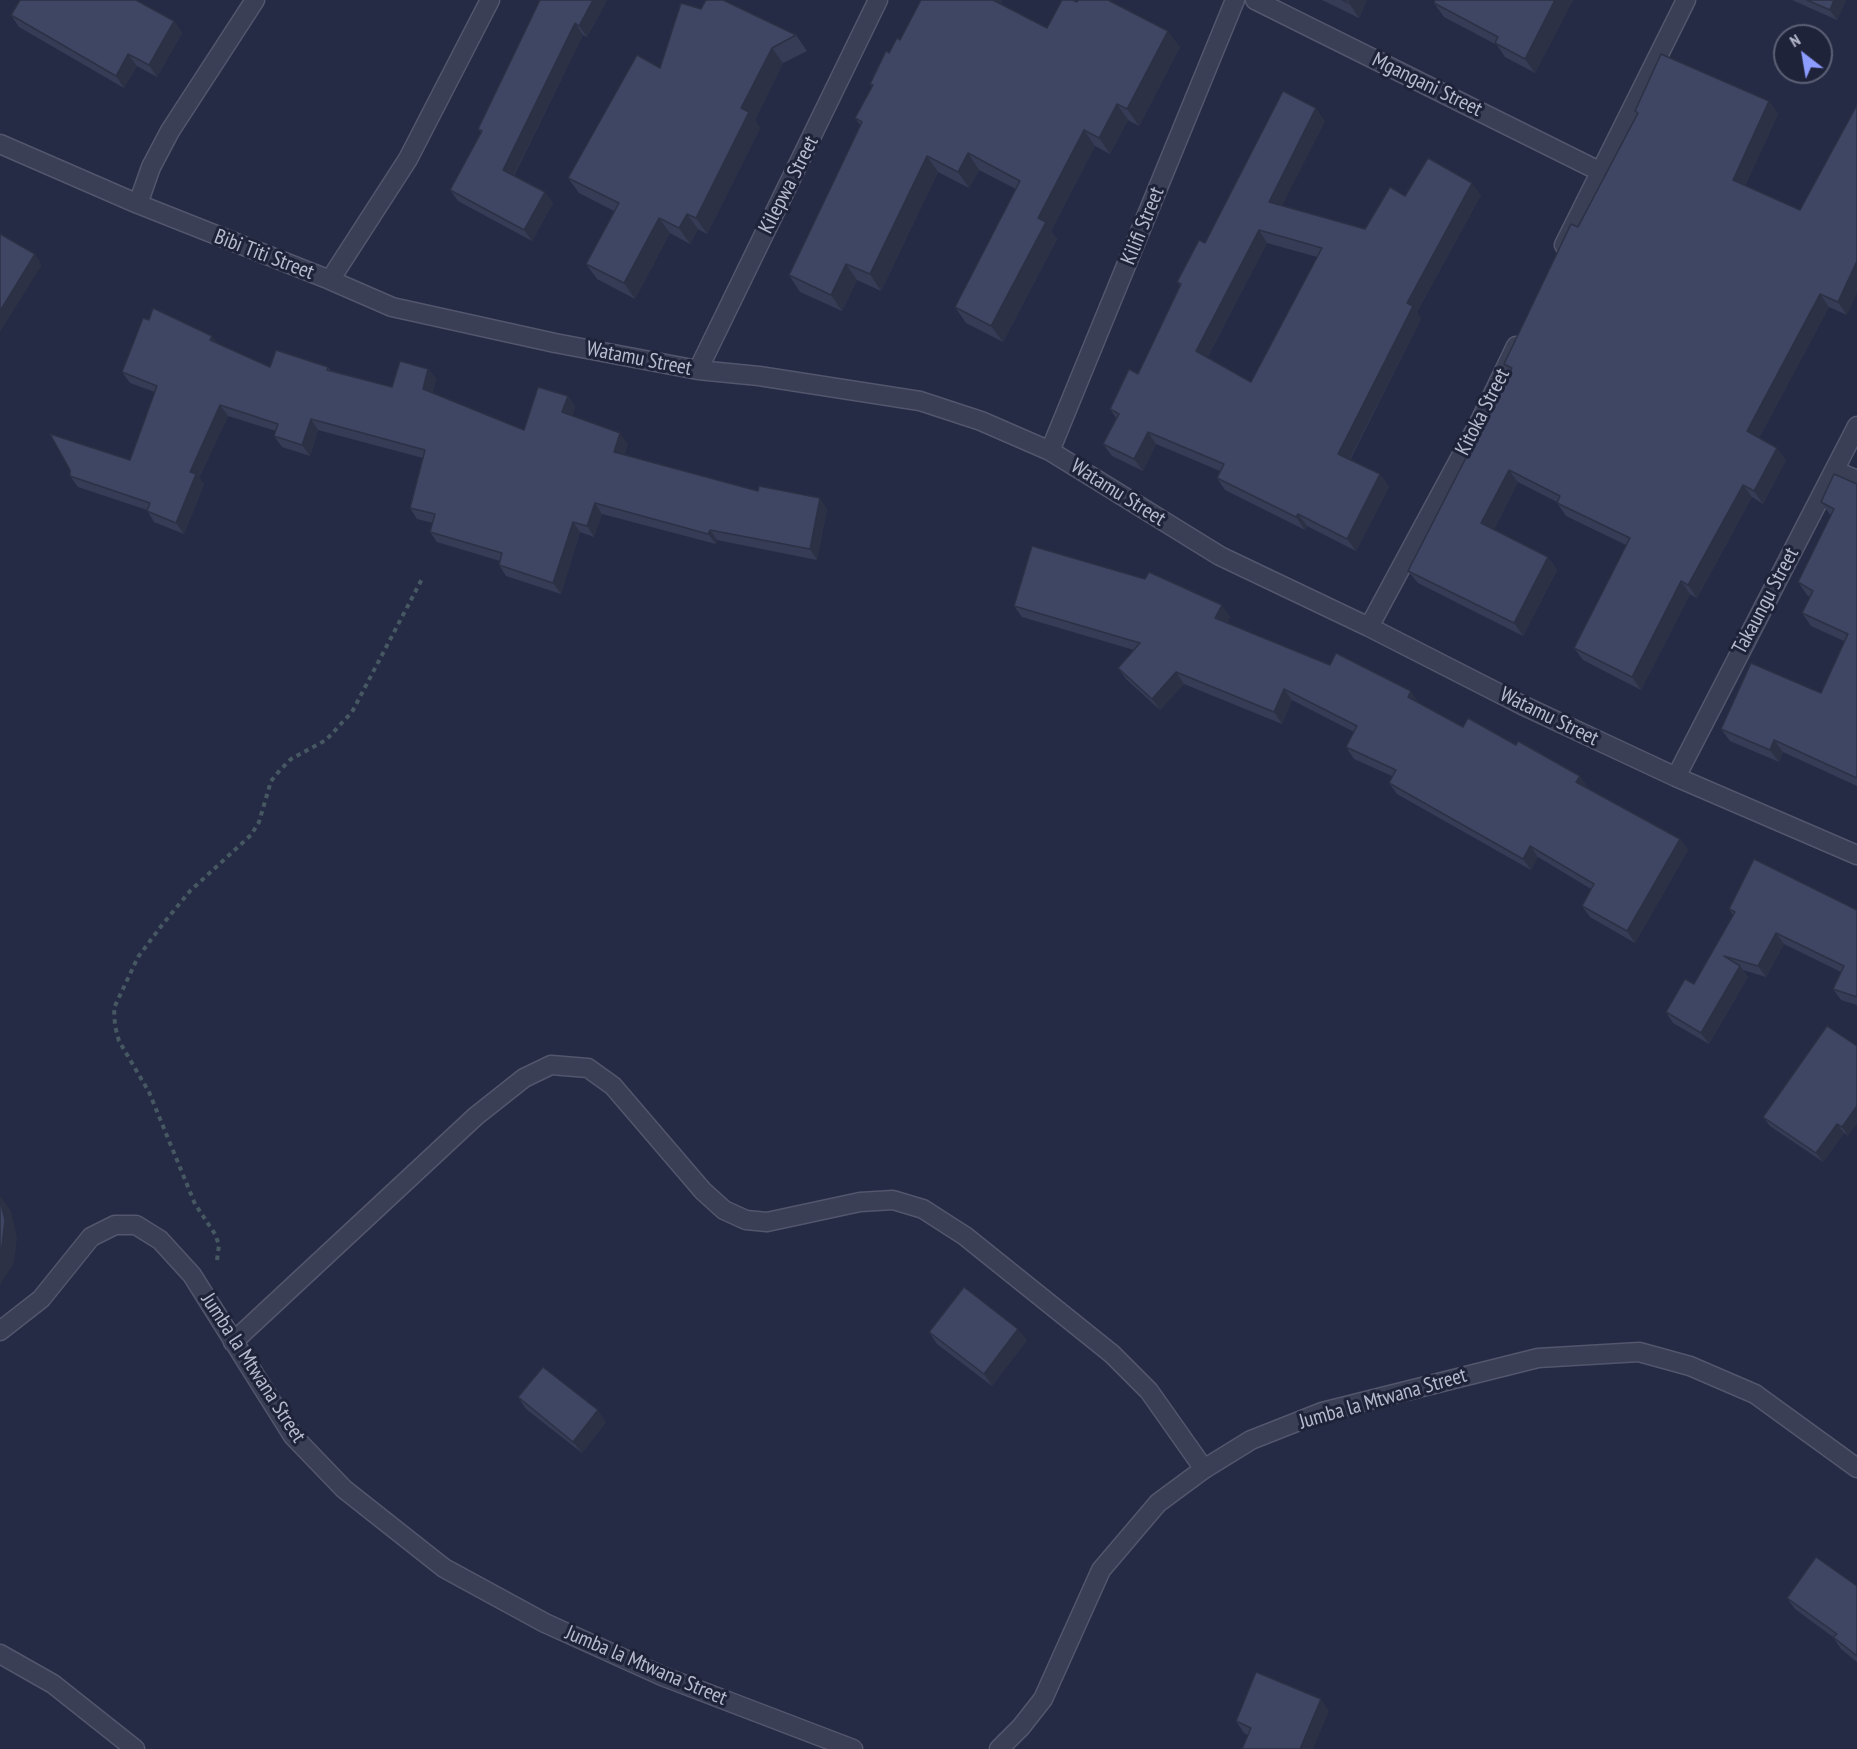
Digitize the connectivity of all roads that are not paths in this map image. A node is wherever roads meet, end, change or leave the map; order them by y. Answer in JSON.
{"nodes":[{"id":1,"x":255,"y":0,"type":"edge"},
{"id":2,"x":490,"y":0,"type":"edge"},
{"id":3,"x":879,"y":0,"type":"edge"},
{"id":4,"x":1235,"y":0,"type":"edge"},
{"id":5,"x":1255,"y":0,"type":"edge"},
{"id":6,"x":1686,"y":0,"type":"edge"},
{"id":7,"x":0,"y":144,"type":"edge"},
{"id":8,"x":1599,"y":171,"type":"junction"},
{"id":9,"x":138,"y":204,"type":"junction"},
{"id":10,"x":1555,"y":264,"type":"edge"},
{"id":11,"x":330,"y":280,"type":"junction"},
{"id":12,"x":1525,"y":326,"type":"edge"},
{"id":13,"x":698,"y":370,"type":"junction"},
{"id":14,"x":1857,"y":426,"type":"edge"},
{"id":15,"x":1050,"y":452,"type":"junction"},
{"id":16,"x":1836,"y":471,"type":"junction"},
{"id":17,"x":1857,"y":480,"type":"edge"},
{"id":18,"x":1369,"y":627,"type":"junction"},
{"id":19,"x":1676,"y":777,"type":"junction"},
{"id":20,"x":1857,"y":855,"type":"edge"},
{"id":21,"x":0,"y":1330,"type":"edge"},
{"id":22,"x":233,"y":1342,"type":"junction"},
{"id":23,"x":1204,"y":1468,"type":"junction"},
{"id":24,"x":1857,"y":1468,"type":"edge"},
{"id":25,"x":0,"y":1654,"type":"edge"},
{"id":26,"x":135,"y":1749,"type":"edge"},
{"id":27,"x":852,"y":1749,"type":"edge"},
{"id":28,"x":999,"y":1749,"type":"edge"}],
"edges":[{"from":1,"to":9,"type":"street"},
{"from":2,"to":11,"type":"street","name":"Bibi Titi Street"},
{"from":3,"to":13,"type":"street","name":"Kilepwa Street"},
{"from":4,"to":15,"type":"street","name":"Kilifi Street"},
{"from":5,"to":8,"type":"street","name":"Mgangani Street"},
{"from":6,"to":8,"type":"street"},
{"from":7,"to":9,"type":"street","name":"Bibi Titi Street"},
{"from":8,"to":10,"type":"street"},
{"from":9,"to":11,"type":"street","name":"Bibi Titi Street"},
{"from":11,"to":13,"type":"street","name":"Watamu Street"},
{"from":12,"to":18,"type":"street","name":"Kitoka Street"},
{"from":13,"to":15,"type":"street","name":"Watamu Street"},
{"from":14,"to":16,"type":"street","name":"Takaungu Street"},
{"from":15,"to":18,"type":"street","name":"Watamu Street"},
{"from":16,"to":17,"type":"street"},
{"from":16,"to":19,"type":"street","name":"Takaungu Street"},
{"from":18,"to":19,"type":"street","name":"Watamu Street"},
{"from":19,"to":20,"type":"street","name":"Watamu Street"},
{"from":21,"to":22,"type":"street","name":"Jumba la Mtwana Street"},
{"from":22,"to":23,"type":"street"},
{"from":22,"to":27,"type":"street","name":"Jumba la Mtwana Street"},
{"from":23,"to":24,"type":"street","name":"Jumba la Mtwana Street"},
{"from":23,"to":28,"type":"street","name":"Jumba la Mtwana Street"},
{"from":25,"to":26,"type":"street"}]}
